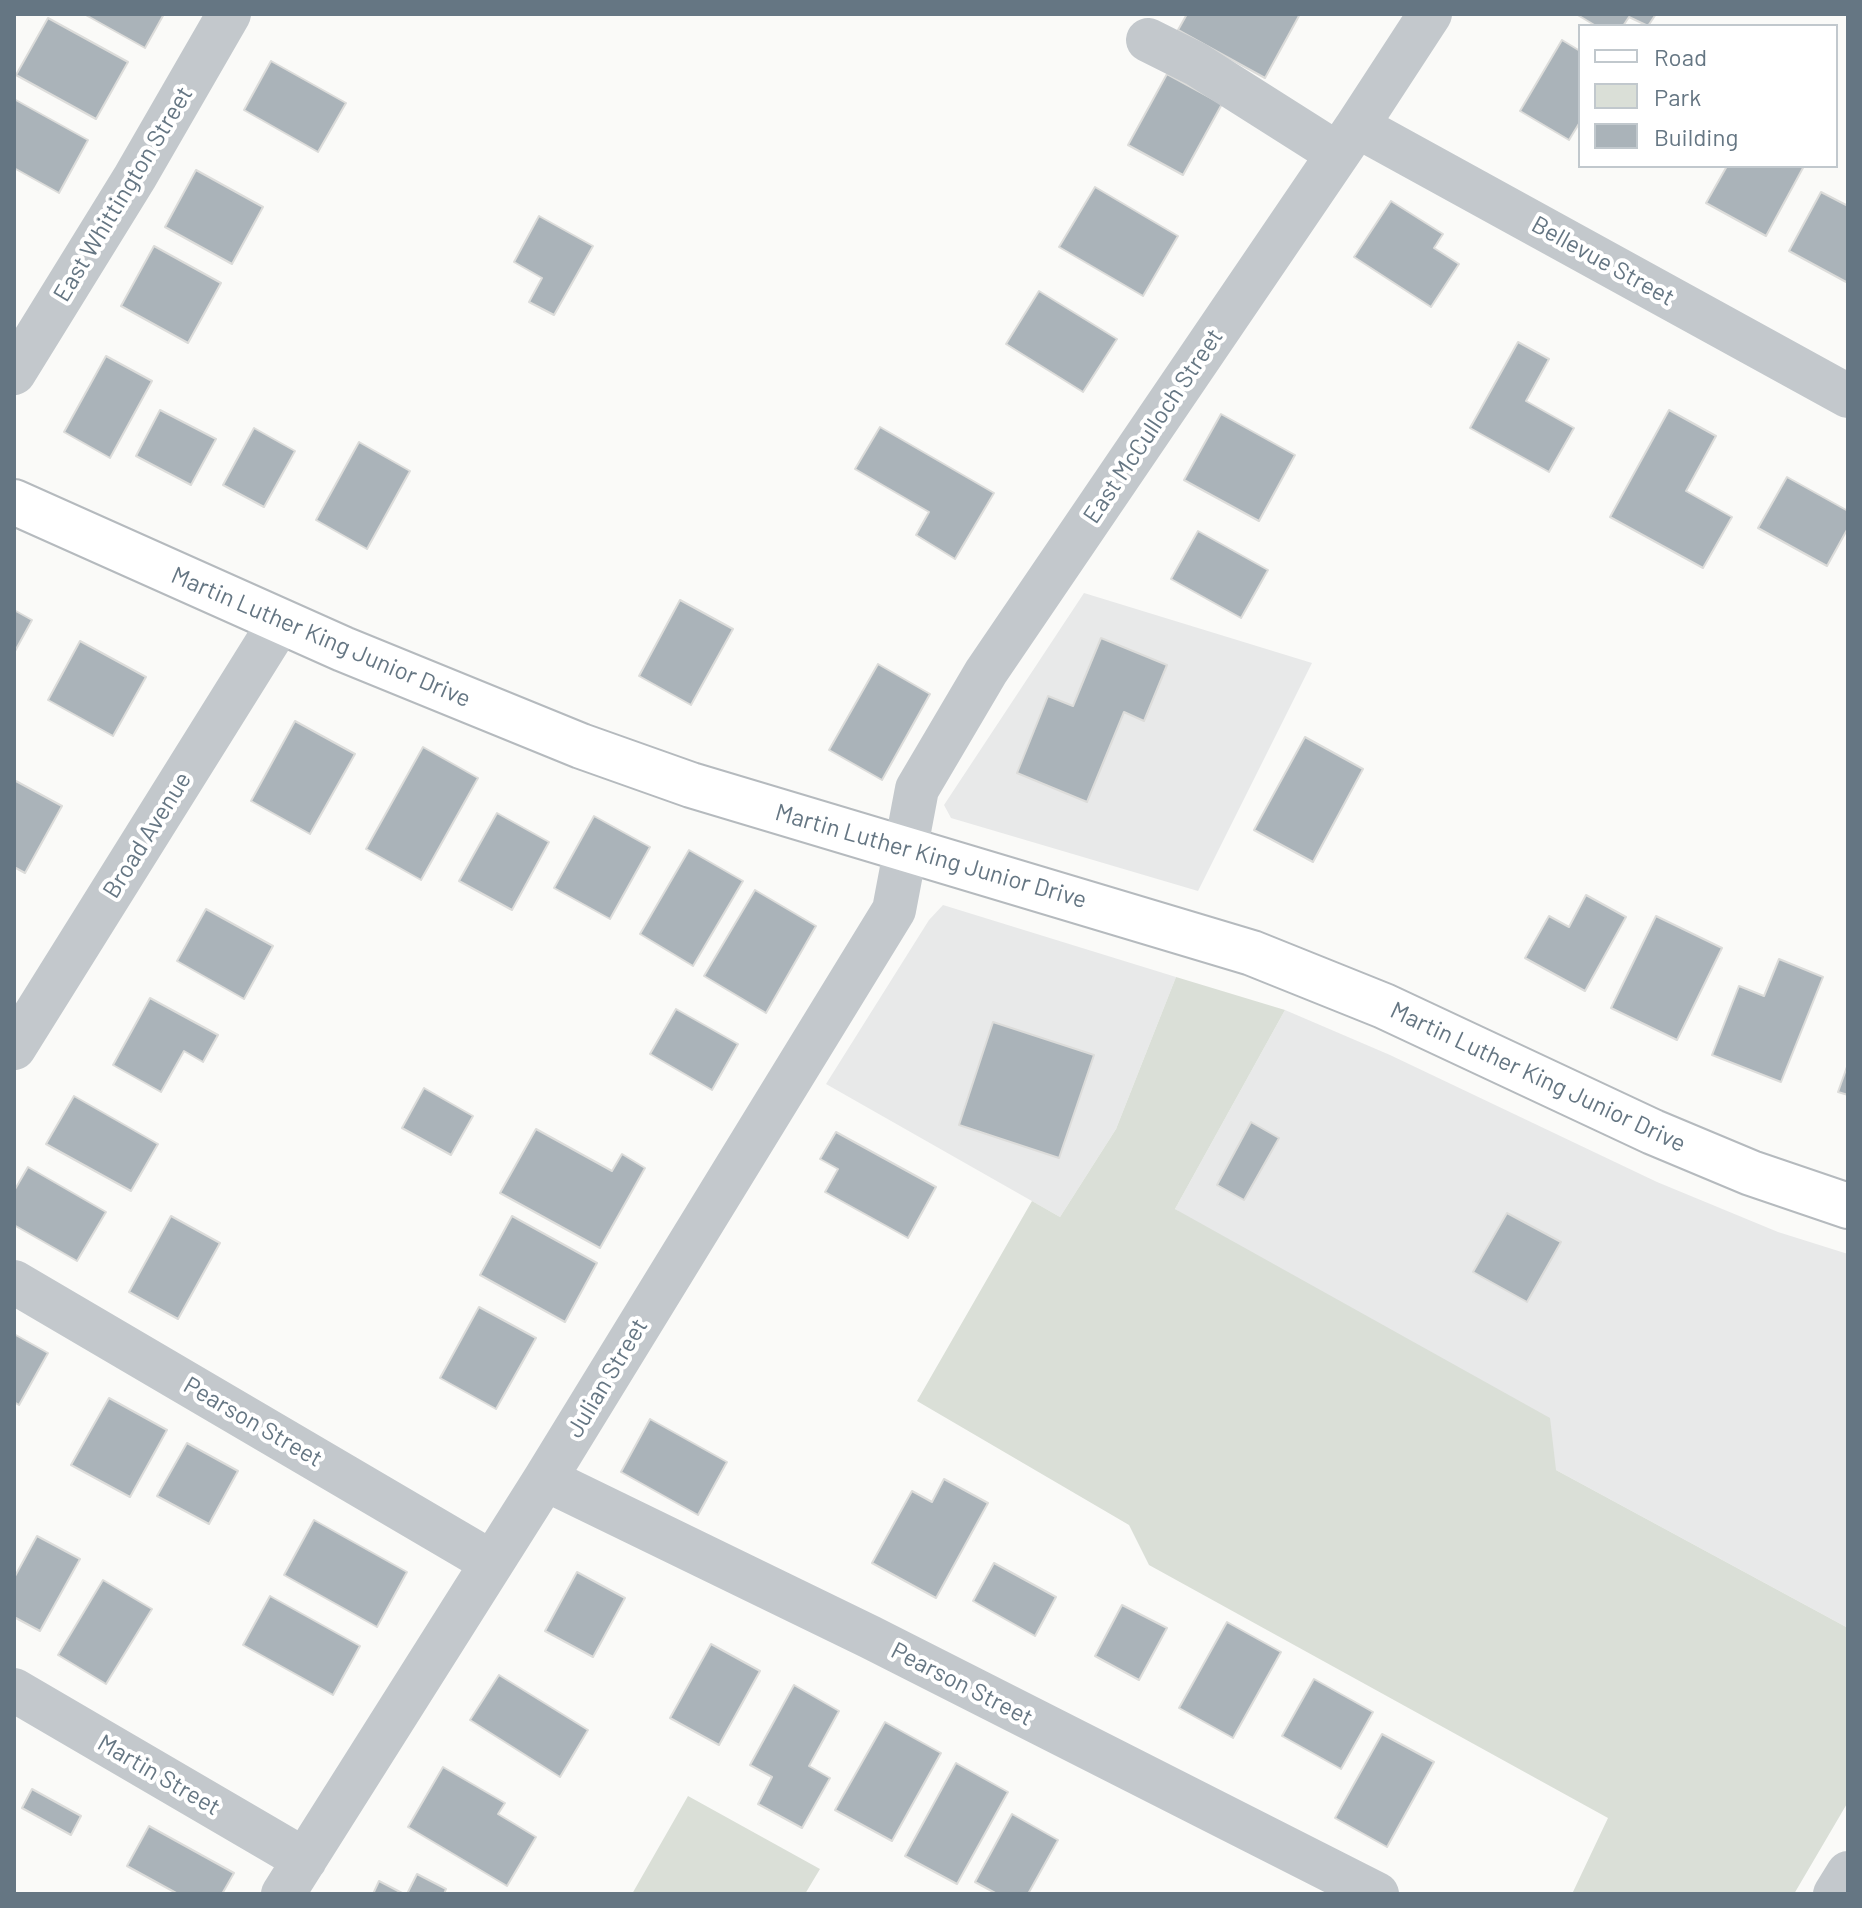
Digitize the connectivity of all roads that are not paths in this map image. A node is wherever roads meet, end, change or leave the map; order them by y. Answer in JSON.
{"nodes":[{"id":1,"x":229,"y":14,"type":"edge"},
{"id":2,"x":1430,"y":14,"type":"edge"},
{"id":3,"x":1148,"y":40,"type":"dead end"},
{"id":4,"x":1348,"y":140,"type":"junction"},
{"id":5,"x":14,"y":373,"type":"edge"},
{"id":6,"x":1848,"y":396,"type":"edge"},
{"id":7,"x":14,"y":502,"type":"edge"},
{"id":8,"x":280,"y":622,"type":"junction"},
{"id":9,"x":907,"y":851,"type":"junction"},
{"id":10,"x":14,"y":1048,"type":"edge"},
{"id":11,"x":1848,"y":1206,"type":"edge"},
{"id":12,"x":14,"y":1282,"type":"edge"},
{"id":13,"x":545,"y":1479,"type":"junction"},
{"id":14,"x":491,"y":1562,"type":"junction"},
{"id":15,"x":14,"y":1690,"type":"edge"},
{"id":16,"x":1848,"y":1873,"type":"edge"},
{"id":17,"x":294,"y":1877,"type":"edge"},
{"id":18,"x":1377,"y":1894,"type":"edge"},
{"id":19,"x":1835,"y":1894,"type":"edge"}],
"edges":[{"from":1,"to":5,"type":"street","name":"East Whittington Street"},
{"from":2,"to":4,"type":"street","name":"East McCulloch Street"},
{"from":3,"to":4,"type":"street","name":"Bellevue Street"},
{"from":4,"to":6,"type":"street","name":"Bellevue Street"},
{"from":4,"to":9,"type":"street","name":"East McCulloch Street"},
{"from":7,"to":8,"type":"main road","name":"Martin Luther King Junior Drive"},
{"from":8,"to":9,"type":"main road","name":"Martin Luther King Junior Drive"},
{"from":8,"to":10,"type":"street","name":"Broad Avenue"},
{"from":9,"to":11,"type":"main road","name":"Martin Luther King Junior Drive"},
{"from":9,"to":13,"type":"street","name":"Julian Street"},
{"from":12,"to":14,"type":"street","name":"Pearson Street"},
{"from":13,"to":14,"type":"street","name":"Julian Street"},
{"from":13,"to":18,"type":"street","name":"Pearson Street"},
{"from":14,"to":17,"type":"street","name":"Julian Street"},
{"from":15,"to":17,"type":"street","name":"Martin Street"},
{"from":16,"to":19,"type":"street"}]}
